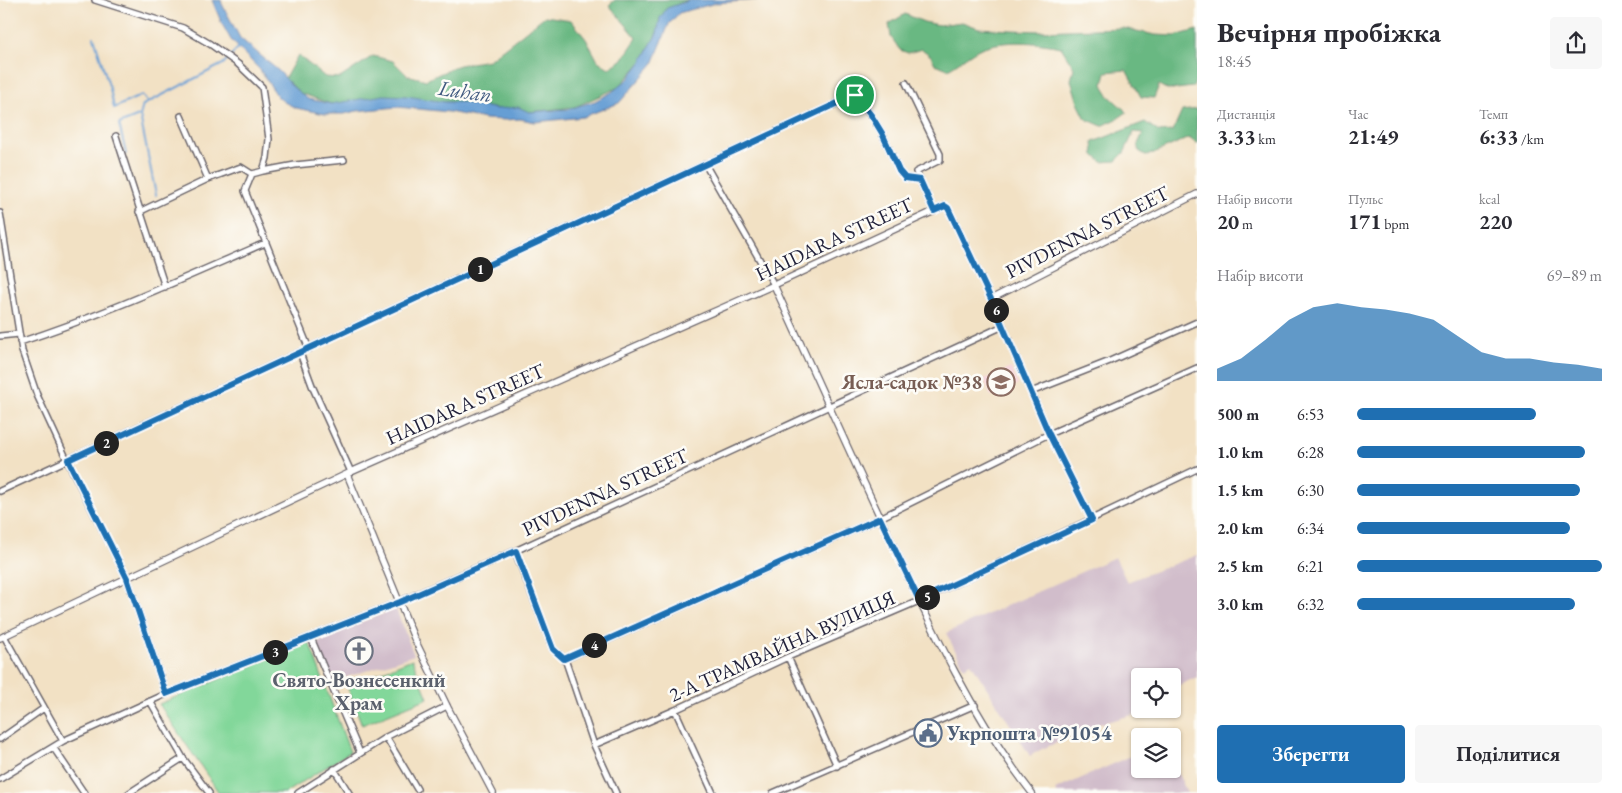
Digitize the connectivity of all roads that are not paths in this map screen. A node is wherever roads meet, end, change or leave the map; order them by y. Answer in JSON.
{"nodes":[{"id":1,"x":95,"y":0,"type":"edge"},
{"id":2,"x":906,"y":83,"type":"dead end"},
{"id":3,"x":181,"y":116,"type":"dead end"},
{"id":4,"x":116,"y":136,"type":"dead end"},
{"id":5,"x":344,"y":160,"type":"dead end"},
{"id":6,"x":705,"y":164,"type":"junction"},
{"id":7,"x":263,"y":171,"type":"junction"},
{"id":8,"x":252,"y":174,"type":"junction"},
{"id":9,"x":208,"y":180,"type":"junction"},
{"id":10,"x":920,"y":180,"type":"junction"},
{"id":11,"x":1197,"y":194,"type":"edge"},
{"id":12,"x":934,"y":211,"type":"junction"},
{"id":13,"x":139,"y":212,"type":"junction"},
{"id":14,"x":0,"y":213,"type":"edge"},
{"id":15,"x":265,"y":243,"type":"junction"},
{"id":16,"x":774,"y":285,"type":"junction"},
{"id":17,"x":165,"y":287,"type":"junction"},
{"id":18,"x":991,"y":299,"type":"junction"},
{"id":19,"x":1197,"y":322,"type":"edge"},
{"id":20,"x":1003,"y":326,"type":"junction"},
{"id":21,"x":18,"y":334,"type":"junction"},
{"id":22,"x":0,"y":336,"type":"edge"},
{"id":23,"x":20,"y":342,"type":"junction"},
{"id":24,"x":309,"y":349,"type":"junction"},
{"id":25,"x":300,"y":353,"type":"junction"},
{"id":26,"x":1197,"y":368,"type":"edge"},
{"id":27,"x":1031,"y":392,"type":"junction"},
{"id":28,"x":829,"y":407,"type":"junction"},
{"id":29,"x":1049,"y":434,"type":"junction"},
{"id":30,"x":68,"y":460,"type":"junction"},
{"id":31,"x":1197,"y":469,"type":"edge"},
{"id":32,"x":349,"y":473,"type":"junction"},
{"id":33,"x":0,"y":491,"type":"edge"},
{"id":34,"x":880,"y":518,"type":"junction"},
{"id":35,"x":1092,"y":520,"type":"junction"},
{"id":36,"x":516,"y":551,"type":"junction"},
{"id":37,"x":127,"y":578,"type":"junction"},
{"id":38,"x":919,"y":600,"type":"junction"},
{"id":39,"x":400,"y":602,"type":"junction"},
{"id":40,"x":2,"y":637,"type":"edge"},
{"id":41,"x":310,"y":638,"type":"junction"},
{"id":42,"x":788,"y":657,"type":"junction"},
{"id":43,"x":564,"y":659,"type":"junction"},
{"id":44,"x":166,"y":694,"type":"junction"},
{"id":45,"x":150,"y":701,"type":"junction"},
{"id":46,"x":975,"y":705,"type":"junction"},
{"id":47,"x":447,"y":706,"type":"junction"},
{"id":48,"x":44,"y":708,"type":"junction"},
{"id":49,"x":675,"y":710,"type":"junction"},
{"id":50,"x":386,"y":737,"type":"junction"},
{"id":51,"x":0,"y":739,"type":"edge"},
{"id":52,"x":63,"y":741,"type":"junction"},
{"id":53,"x":594,"y":744,"type":"junction"},
{"id":54,"x":53,"y":747,"type":"junction"},
{"id":55,"x":360,"y":753,"type":"junction"},
{"id":56,"x":183,"y":758,"type":"junction"},
{"id":57,"x":837,"y":766,"type":"junction"},
{"id":58,"x":334,"y":769,"type":"junction"},
{"id":59,"x":0,"y":779,"type":"edge"},
{"id":60,"x":417,"y":789,"type":"dead end"},
{"id":61,"x":84,"y":793,"type":"edge"},
{"id":62,"x":129,"y":793,"type":"edge"},
{"id":63,"x":209,"y":793,"type":"edge"},
{"id":64,"x":298,"y":793,"type":"edge"},
{"id":65,"x":348,"y":793,"type":"edge"},
{"id":66,"x":493,"y":793,"type":"edge"},
{"id":67,"x":616,"y":793,"type":"edge"},
{"id":68,"x":713,"y":793,"type":"edge"},
{"id":69,"x":773,"y":793,"type":"edge"},
{"id":70,"x":1032,"y":793,"type":"edge"}],
"edges":[{"from":1,"to":7,"type":"street"},
{"from":2,"to":10,"type":"street"},
{"from":3,"to":9,"type":"street"},
{"from":4,"to":13,"type":"street"},
{"from":5,"to":7,"type":"street"},
{"from":6,"to":10,"type":"street"},
{"from":6,"to":16,"type":"street"},
{"from":6,"to":24,"type":"street"},
{"from":7,"to":8,"type":"street"},
{"from":8,"to":9,"type":"street"},
{"from":8,"to":15,"type":"street"},
{"from":9,"to":13,"type":"street"},
{"from":10,"to":12,"type":"street"},
{"from":11,"to":18,"type":"street","name":"PIVDENNA STREET"},
{"from":12,"to":16,"type":"street","name":"HAIDARA STREET"},
{"from":12,"to":18,"type":"street","name":"HAIDARA STREET"},
{"from":13,"to":17,"type":"street"},
{"from":14,"to":21,"type":"street"},
{"from":15,"to":17,"type":"street"},
{"from":15,"to":24,"type":"street"},
{"from":16,"to":28,"type":"street"},
{"from":16,"to":32,"type":"street","name":"HAIDARA STREET"},
{"from":17,"to":23,"type":"street"},
{"from":18,"to":20,"type":"street"},
{"from":19,"to":27,"type":"street"},
{"from":20,"to":27,"type":"street"},
{"from":20,"to":28,"type":"street","name":"PIVDENNA STREET"},
{"from":21,"to":22,"type":"street"},
{"from":21,"to":23,"type":"street"},
{"from":23,"to":30,"type":"street"},
{"from":24,"to":25,"type":"street"},
{"from":25,"to":30,"type":"street"},
{"from":25,"to":32,"type":"street"},
{"from":26,"to":29,"type":"street"},
{"from":27,"to":29,"type":"street"},
{"from":28,"to":34,"type":"street"},
{"from":28,"to":36,"type":"street","name":"PIVDENNA STREET"},
{"from":29,"to":34,"type":"street"},
{"from":29,"to":35,"type":"street"},
{"from":30,"to":33,"type":"street"},
{"from":30,"to":37,"type":"street"},
{"from":31,"to":35,"type":"street","name":"2-А ТРАМВАЙНА ВУЛИЦЯ"},
{"from":32,"to":37,"type":"street","name":"HAIDARA STREET"},
{"from":32,"to":39,"type":"street"},
{"from":34,"to":38,"type":"street"},
{"from":34,"to":43,"type":"street"},
{"from":35,"to":38,"type":"street","name":"2-А ТРАМВАЙНА ВУЛИЦЯ"},
{"from":36,"to":39,"type":"street","name":"PIVDENNA STREET"},
{"from":36,"to":43,"type":"street"},
{"from":37,"to":40,"type":"street","name":"HAIDARA STREET"},
{"from":37,"to":44,"type":"street"},
{"from":38,"to":42,"type":"street","name":"2-А ТРАМВАЙНА ВУЛИЦЯ"},
{"from":38,"to":46,"type":"street"},
{"from":39,"to":41,"type":"street","name":"PIVDENNA STREET"},
{"from":39,"to":47,"type":"street"},
{"from":40,"to":48,"type":"street"},
{"from":41,"to":44,"type":"street","name":"PIVDENNA STREET"},
{"from":41,"to":55,"type":"street"},
{"from":42,"to":49,"type":"street","name":"2-А ТРАМВАЙНА ВУЛИЦЯ"},
{"from":42,"to":57,"type":"street"},
{"from":43,"to":53,"type":"street"},
{"from":44,"to":45,"type":"street","name":"PIVDENNA STREET"},
{"from":45,"to":52,"type":"street","name":"PIVDENNA STREET"},
{"from":45,"to":56,"type":"street"},
{"from":46,"to":57,"type":"street"},
{"from":46,"to":70,"type":"street"},
{"from":47,"to":50,"type":"street"},
{"from":47,"to":66,"type":"street"},
{"from":48,"to":51,"type":"street"},
{"from":48,"to":52,"type":"street"},
{"from":49,"to":53,"type":"street","name":"2-А ТРАМВАЙНА ВУЛИЦЯ"},
{"from":49,"to":68,"type":"street"},
{"from":50,"to":55,"type":"street"},
{"from":50,"to":60,"type":"street"},
{"from":52,"to":54,"type":"street","name":"PIVDENNA STREET"},
{"from":53,"to":67,"type":"street"},
{"from":54,"to":59,"type":"street","name":"PIVDENNA STREET"},
{"from":54,"to":61,"type":"street"},
{"from":55,"to":58,"type":"street"},
{"from":56,"to":62,"type":"street"},
{"from":56,"to":63,"type":"street"},
{"from":57,"to":69,"type":"street"},
{"from":58,"to":64,"type":"street"},
{"from":58,"to":65,"type":"street"}]}
